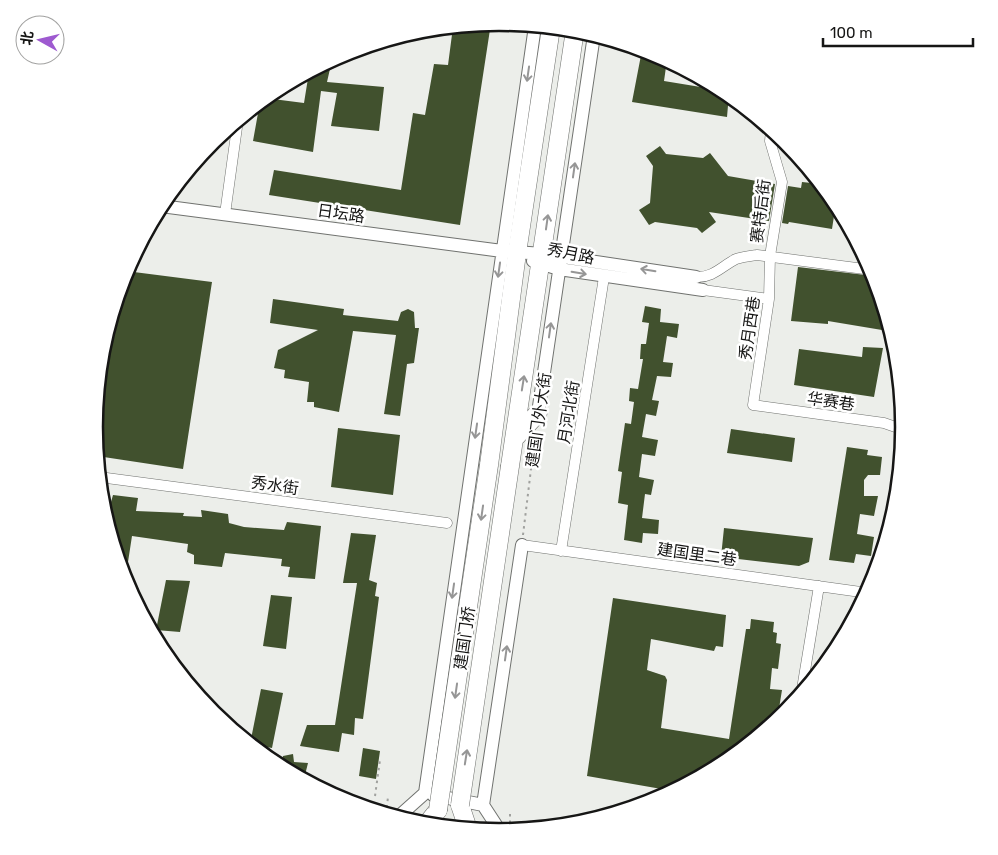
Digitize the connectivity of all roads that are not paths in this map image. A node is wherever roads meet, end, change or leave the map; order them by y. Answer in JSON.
{"nodes":[{"id":1,"x":534,"y":33,"type":"edge"},
{"id":2,"x":550,"y":35,"type":"edge"},
{"id":3,"x":574,"y":39,"type":"edge"},
{"id":4,"x":593,"y":43,"type":"edge"},
{"id":5,"x":236,"y":131,"type":"edge"},
{"id":6,"x":770,"y":141,"type":"edge"},
{"id":7,"x":170,"y":207,"type":"edge"},
{"id":8,"x":225,"y":214,"type":"junction"},
{"id":9,"x":510,"y":252,"type":"junction"},
{"id":10,"x":770,"y":256,"type":"junction"},
{"id":11,"x":542,"y":260,"type":"junction"},
{"id":12,"x":560,"y":263,"type":"junction"},
{"id":13,"x":862,"y":269,"type":"edge"},
{"id":14,"x":604,"y":277,"type":"junction"},
{"id":15,"x":696,"y":277,"type":"joint"},
{"id":16,"x":702,"y":290,"type":"joint"},
{"id":17,"x":769,"y":299,"type":"junction"},
{"id":18,"x":753,"y":405,"type":"joint"},
{"id":19,"x":538,"y":413,"type":"joint"},
{"id":20,"x":895,"y":427,"type":"edge"},
{"id":21,"x":514,"y":439,"type":"junction"},
{"id":22,"x":510,"y":466,"type":"joint"},
{"id":23,"x":106,"y":478,"type":"edge"},
{"id":24,"x":447,"y":523,"type":"dead end"},
{"id":25,"x":522,"y":545,"type":"joint"},
{"id":26,"x":561,"y":551,"type":"junction"},
{"id":27,"x":819,"y":586,"type":"junction"},
{"id":28,"x":859,"y":592,"type":"edge"},
{"id":29,"x":803,"y":681,"type":"edge"},
{"id":30,"x":426,"y":779,"type":"junction"},
{"id":31,"x":487,"y":786,"type":"junction"},
{"id":32,"x":425,"y":793,"type":"junction"},
{"id":33,"x":460,"y":805,"type":"junction"},
{"id":34,"x":483,"y":805,"type":"junction"},
{"id":35,"x":400,"y":811,"type":"edge"},
{"id":36,"x":437,"y":818,"type":"edge"},
{"id":37,"x":457,"y":821,"type":"edge"},
{"id":38,"x":466,"y":822,"type":"edge"},
{"id":39,"x":498,"y":824,"type":"edge"}],
"edges":[{"from":1,"to":9,"type":"street","one_way":true},
{"from":2,"to":9,"type":"highway"},
{"from":11,"to":3,"type":"highway","name":"建国门外大街","one_way":true},
{"from":12,"to":4,"type":"street","name":"建国门外大街","one_way":true},
{"from":5,"to":8,"type":"street"},
{"from":6,"to":10,"type":"street","name":"赛特后街"},
{"from":7,"to":8,"type":"street","name":"日坛路"},
{"from":8,"to":9,"type":"street","name":"日坛路"},
{"from":9,"to":11,"type":"street","name":"秀月路"},
{"from":9,"to":30,"type":"street","one_way":true},
{"from":9,"to":36,"type":"highway","name":"建国门桥","one_way":true,"bridge":true},
{"from":10,"to":13,"type":"street"},
{"from":10,"to":15,"type":"street"},
{"from":10,"to":17,"type":"street","name":"秀月西巷"},
{"from":11,"to":12,"type":"street","name":"秀月路"},
{"from":21,"to":11,"type":"highway","name":"建国门外大街","one_way":true},
{"from":12,"to":14,"type":"street","name":"秀月路","one_way":true},
{"from":15,"to":12,"type":"street","name":"秀月路","one_way":true},
{"from":19,"to":12,"type":"street","name":"建国门外大街","one_way":true},
{"from":14,"to":16,"type":"street","name":"秀月路"},
{"from":14,"to":26,"type":"street","name":"月河北街"},
{"from":16,"to":17,"type":"street","name":"秀月路"},
{"from":17,"to":18,"type":"street","name":"秀月西巷"},
{"from":18,"to":20,"type":"street","name":"华赛巷"},
{"from":19,"to":21,"type":"highway"},
{"from":21,"to":22,"type":"highway","name":"建国门外大街"},
{"from":33,"to":22,"type":"highway","name":"建国门桥","one_way":true,"bridge":true},
{"from":23,"to":24,"type":"street","name":"秀水街"},
{"from":25,"to":26,"type":"street","name":"建国里二巷"},
{"from":31,"to":25,"type":"street","one_way":true},
{"from":26,"to":27,"type":"street","name":"建国里二巷"},
{"from":27,"to":28,"type":"street","name":"建国里二巷"},
{"from":27,"to":29,"type":"street"},
{"from":30,"to":31,"type":"street"},
{"from":30,"to":32,"type":"street"},
{"from":31,"to":34,"type":"street"},
{"from":32,"to":34,"type":"street"},
{"from":32,"to":35,"type":"street"},
{"from":33,"to":37,"type":"highway","name":"建国门桥"},
{"from":33,"to":38,"type":"highway"},
{"from":34,"to":39,"type":"street"}]}
